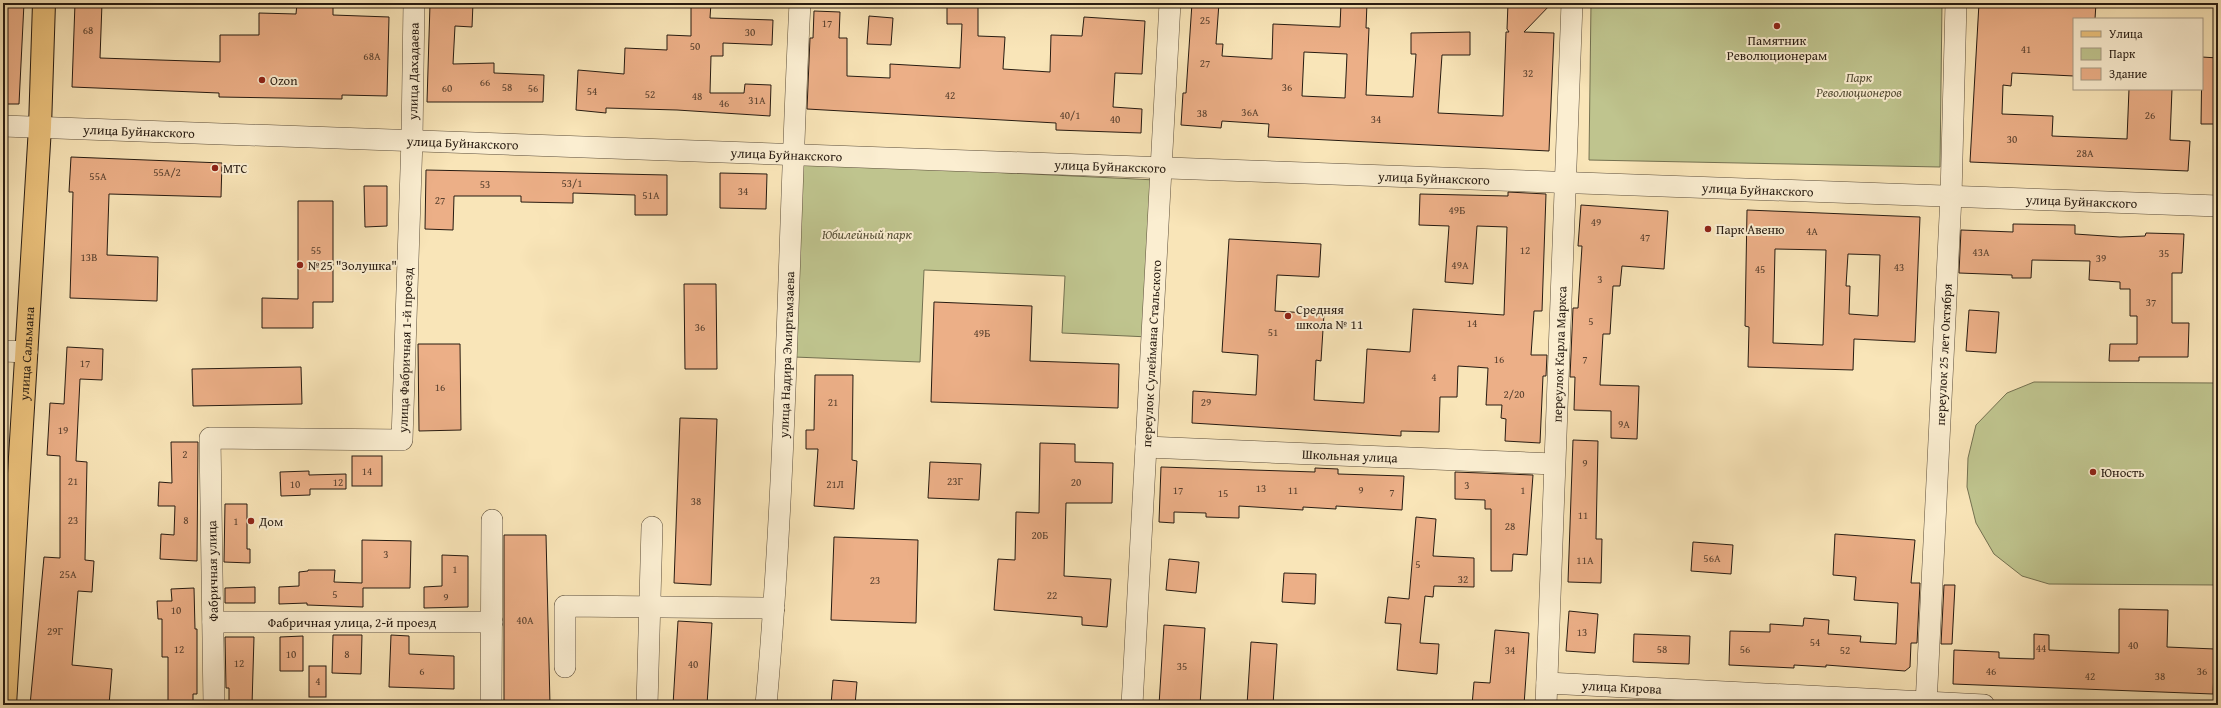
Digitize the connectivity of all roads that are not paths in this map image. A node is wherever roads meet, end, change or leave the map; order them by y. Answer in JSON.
{"nodes":[{"id":1,"x":44,"y":3,"type":"edge"},
{"id":2,"x":414,"y":3,"type":"edge"},
{"id":3,"x":800,"y":3,"type":"edge"},
{"id":4,"x":1170,"y":3,"type":"edge"},
{"id":5,"x":1572,"y":3,"type":"edge"},
{"id":6,"x":1956,"y":3,"type":"edge"},
{"id":7,"x":3,"y":126,"type":"edge"},
{"id":8,"x":40,"y":127,"type":"junction"},
{"id":9,"x":412,"y":139,"type":"junction"},
{"id":10,"x":792,"y":154,"type":"junction"},
{"id":11,"x":1161,"y":167,"type":"junction"},
{"id":12,"x":1565,"y":182,"type":"junction"},
{"id":13,"x":1951,"y":196,"type":"junction"},
{"id":14,"x":2218,"y":206,"type":"edge"},
{"id":15,"x":3,"y":351,"type":"edge"},
{"id":16,"x":27,"y":352,"type":"junction"},
{"id":17,"x":210,"y":438,"type":"joint"},
{"id":18,"x":1146,"y":447,"type":"junction"},
{"id":19,"x":1554,"y":464,"type":"junction"},
{"id":20,"x":492,"y":520,"type":"dead end"},
{"id":21,"x":652,"y":527,"type":"dead end"},
{"id":22,"x":650,"y":607,"type":"junction"},
{"id":23,"x":774,"y":608,"type":"junction"},
{"id":24,"x":213,"y":622,"type":"junction"},
{"id":25,"x":492,"y":622,"type":"junction"},
{"id":26,"x":565,"y":667,"type":"dead end"},
{"id":27,"x":1547,"y":682,"type":"junction"},
{"id":28,"x":1926,"y":703,"type":"edge"},
{"id":29,"x":6,"y":705,"type":"edge"},
{"id":30,"x":214,"y":705,"type":"edge"},
{"id":31,"x":491,"y":705,"type":"edge"},
{"id":32,"x":647,"y":705,"type":"edge"},
{"id":33,"x":766,"y":705,"type":"edge"},
{"id":34,"x":1132,"y":705,"type":"edge"},
{"id":35,"x":1546,"y":705,"type":"edge"},
{"id":36,"x":1984,"y":705,"type":"edge"}],
"edges":[{"from":1,"to":8,"type":"main road","name":"улица Сальмана"},
{"from":2,"to":9,"type":"street","name":"улица Дахадаева"},
{"from":3,"to":10,"type":"street","name":"улица Надира Эмиргамзаева"},
{"from":4,"to":11,"type":"street","name":"переулок Сулеймана Стальского"},
{"from":5,"to":12,"type":"street","name":"переулок Карла Маркса"},
{"from":6,"to":13,"type":"street","name":"переулок 25 лет Октября"},
{"from":7,"to":8,"type":"street","name":"улица Буйнакского"},
{"from":8,"to":9,"type":"street","name":"улица Буйнакского"},
{"from":8,"to":16,"type":"main road","name":"улица Сальмана"},
{"from":9,"to":10,"type":"street","name":"улица Буйнакского"},
{"from":9,"to":17,"type":"street","name":"улица Фабричная 1-й проезд"},
{"from":10,"to":11,"type":"street","name":"улица Буйнакского"},
{"from":10,"to":23,"type":"street","name":"улица Надира Эмиргамзаева"},
{"from":11,"to":12,"type":"street","name":"улица Буйнакского"},
{"from":11,"to":18,"type":"street","name":"переулок Сулеймана Стальского"},
{"from":12,"to":13,"type":"street","name":"улица Буйнакского"},
{"from":12,"to":19,"type":"street","name":"переулок Карла Маркса"},
{"from":13,"to":14,"type":"street","name":"улица Буйнакского"},
{"from":13,"to":28,"type":"street","name":"переулок 25 лет Октября"},
{"from":15,"to":16,"type":"street"},
{"from":16,"to":29,"type":"main road","name":"улица Сальмана"},
{"from":17,"to":24,"type":"street","name":"Фабричная улица"},
{"from":18,"to":19,"type":"street","name":"Школьная улица"},
{"from":18,"to":34,"type":"street","name":"переулок Сулеймана Стальского"},
{"from":19,"to":27,"type":"street","name":"переулок Карла Маркса"},
{"from":20,"to":25,"type":"street"},
{"from":21,"to":22,"type":"street"},
{"from":22,"to":23,"type":"street"},
{"from":22,"to":26,"type":"street"},
{"from":22,"to":32,"type":"street"},
{"from":23,"to":33,"type":"street","name":"улица Надира Эмиргамзаева"},
{"from":24,"to":25,"type":"street","name":"Фабричная улица, 2-й проезд"},
{"from":24,"to":30,"type":"street","name":"Фабричная улица"},
{"from":25,"to":31,"type":"street"},
{"from":27,"to":28,"type":"street","name":"улица Кирова"},
{"from":27,"to":35,"type":"street","name":"переулок Карла Маркса"},
{"from":28,"to":36,"type":"street","name":"улица Кирова"}]}
